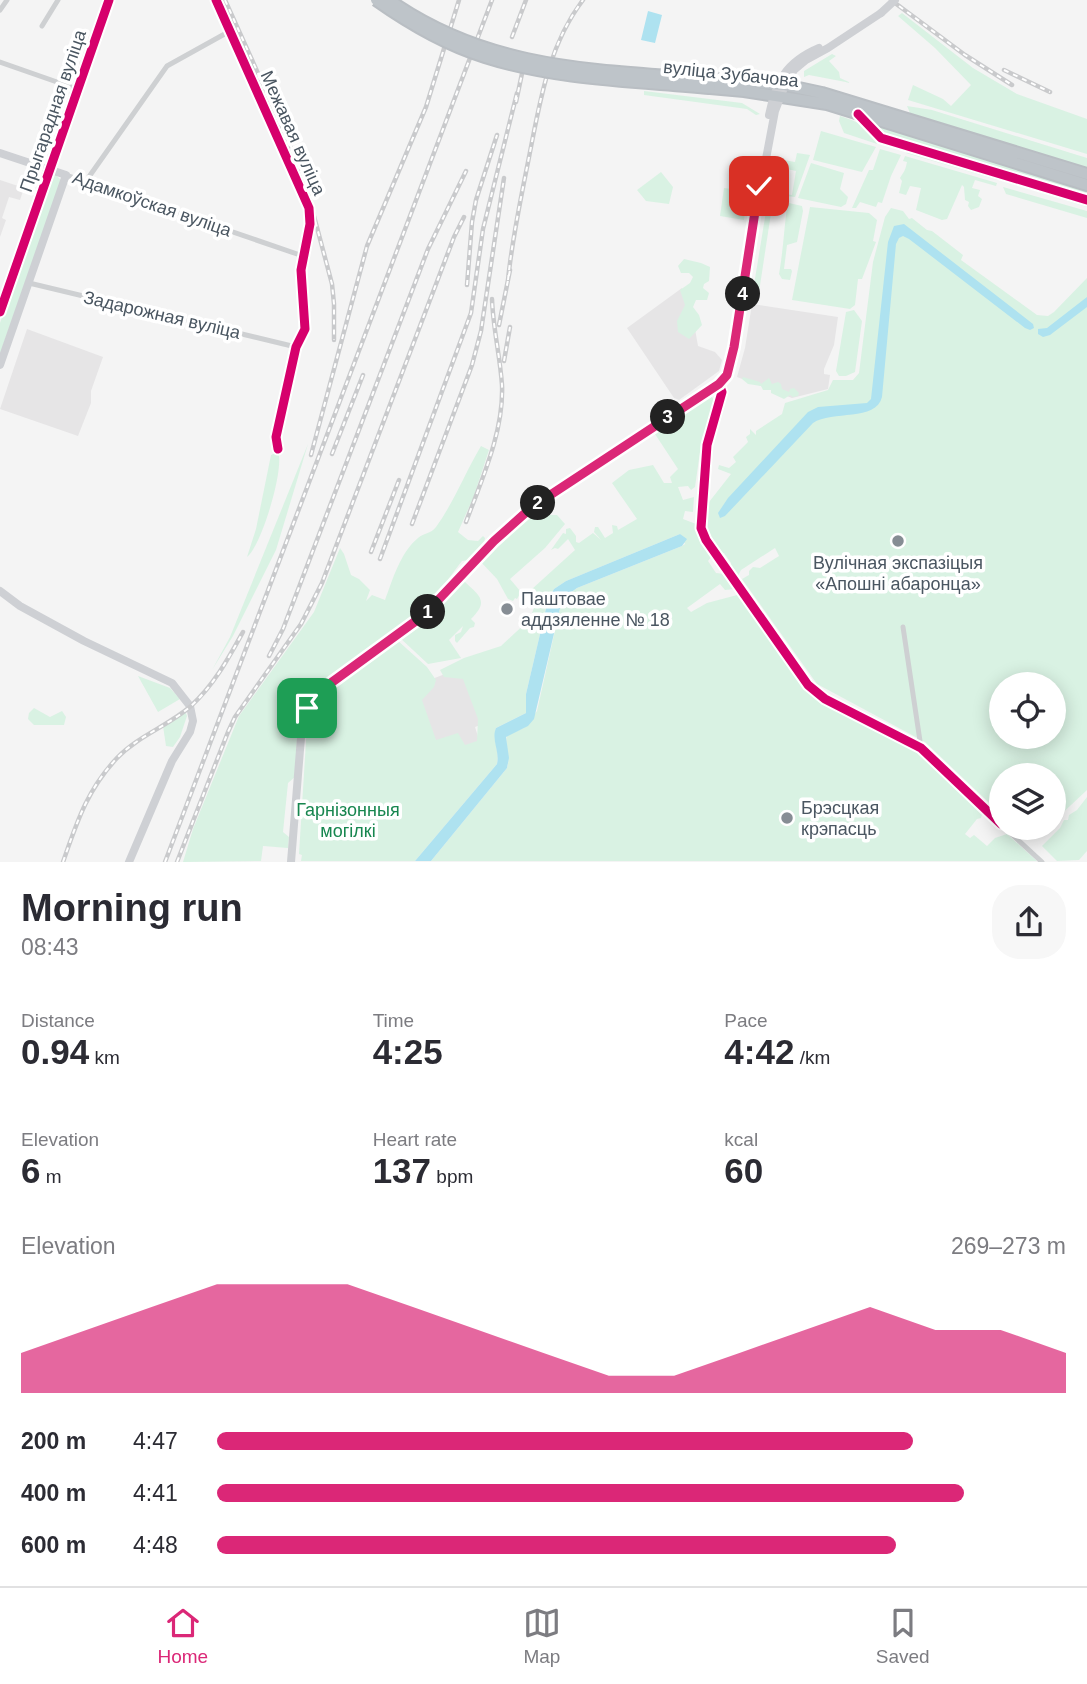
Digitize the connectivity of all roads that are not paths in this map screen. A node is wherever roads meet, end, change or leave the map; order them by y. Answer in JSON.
{"nodes":[{"id":1,"x":8,"y":0,"type":"edge"},
{"id":2,"x":58,"y":0,"type":"edge"},
{"id":3,"x":109,"y":0,"type":"edge"},
{"id":4,"x":216,"y":0,"type":"edge"},
{"id":5,"x":376,"y":0,"type":"edge"},
{"id":6,"x":383,"y":0,"type":"edge"},
{"id":7,"x":389,"y":0,"type":"edge"},
{"id":8,"x":895,"y":0,"type":"edge"},
{"id":9,"x":0,"y":10,"type":"edge"},
{"id":10,"x":404,"y":15,"type":"dead end"},
{"id":11,"x":42,"y":26,"type":"dead end"},
{"id":12,"x":230,"y":32,"type":"junction"},
{"id":13,"x":0,"y":62,"type":"edge"},
{"id":14,"x":711,"y":84,"type":"junction"},
{"id":15,"x":782,"y":84,"type":"junction"},
{"id":16,"x":77,"y":89,"type":"junction"},
{"id":17,"x":777,"y":96,"type":"junction"},
{"id":18,"x":858,"y":114,"type":"junction"},
{"id":19,"x":0,"y":153,"type":"edge"},
{"id":20,"x":50,"y":169,"type":"junction"},
{"id":21,"x":1087,"y":174,"type":"edge"},
{"id":22,"x":66,"y":175,"type":"junction"},
{"id":23,"x":86,"y":181,"type":"junction"},
{"id":24,"x":1087,"y":185,"type":"edge"},
{"id":25,"x":1087,"y":200,"type":"edge"},
{"id":26,"x":303,"y":256,"type":"junction"},
{"id":27,"x":29,"y":283,"type":"junction"},
{"id":28,"x":0,"y":312,"type":"edge"},
{"id":29,"x":296,"y":347,"type":"junction"},
{"id":30,"x":0,"y":365,"type":"edge"},
{"id":31,"x":719,"y":384,"type":"junction"},
{"id":32,"x":278,"y":449,"type":"dead end"},
{"id":33,"x":717,"y":557,"type":"tunnel mouth"},
{"id":34,"x":728,"y":571,"type":"tunnel mouth"},
{"id":35,"x":0,"y":591,"type":"edge"},
{"id":36,"x":903,"y":627,"type":"dead end"},
{"id":37,"x":920,"y":741,"type":"dead end"},
{"id":38,"x":989,"y":813,"type":"edge"},
{"id":39,"x":1018,"y":840,"type":"edge"},
{"id":40,"x":129,"y":862,"type":"edge"},
{"id":41,"x":291,"y":862,"type":"edge"},
{"id":42,"x":1042,"y":862,"type":"edge"}],
"edges":[{"from":1,"to":9,"type":"street"},
{"from":2,"to":11,"type":"street"},
{"from":3,"to":16,"type":"main road","name":"Прыгарадная вуліца"},
{"from":4,"to":12,"type":"street","name":"Межавая вуліца"},
{"from":5,"to":14,"type":"highway","name":"вуліца Зубачова","bridge":true},
{"from":6,"to":10,"type":"street"},
{"from":7,"to":14,"type":"highway","name":"вуліца Зубачова","bridge":true},
{"from":8,"to":15,"type":"main road","bridge":true},
{"from":12,"to":23,"type":"street"},
{"from":12,"to":26,"type":"street","name":"Межавая вуліца"},
{"from":13,"to":16,"type":"street"},
{"from":14,"to":15,"type":"highway","name":"вуліца Зубачова"},
{"from":14,"to":17,"type":"highway","name":"вуліца Зубачова"},
{"from":15,"to":17,"type":"main road"},
{"from":15,"to":21,"type":"highway","name":"вуліца Зубачова"},
{"from":16,"to":20,"type":"main road","name":"Прыгарадная вуліца"},
{"from":17,"to":18,"type":"highway","name":"вуліца Зубачова"},
{"from":17,"to":31,"type":"main road"},
{"from":18,"to":24,"type":"highway","name":"вуліца Зубачова"},
{"from":18,"to":25,"type":"street"},
{"from":19,"to":20,"type":"main road","name":"Адамкоўская вуліца"},
{"from":20,"to":22,"type":"main road","name":"Адамкоўская вуліца"},
{"from":20,"to":28,"type":"main road","name":"Прыгарадная вуліца"},
{"from":22,"to":23,"type":"street","name":"Адамкоўская вуліца"},
{"from":22,"to":27,"type":"main road","name":"Прыгарадная вуліца"},
{"from":23,"to":26,"type":"street","name":"Адамкоўская вуліца"},
{"from":26,"to":29,"type":"street","name":"Межавая вуліца"},
{"from":27,"to":29,"type":"street","name":"Задарожная вуліца"},
{"from":27,"to":30,"type":"main road","name":"Прыгарадная вуліца"},
{"from":29,"to":32,"type":"street","name":"Межавая вуліца"},
{"from":31,"to":33,"type":"street"},
{"from":31,"to":41,"type":"main road"},
{"from":34,"to":38,"type":"street"},
{"from":35,"to":40,"type":"main road"},
{"from":36,"to":37,"type":"street"},
{"from":39,"to":42,"type":"street"}]}
